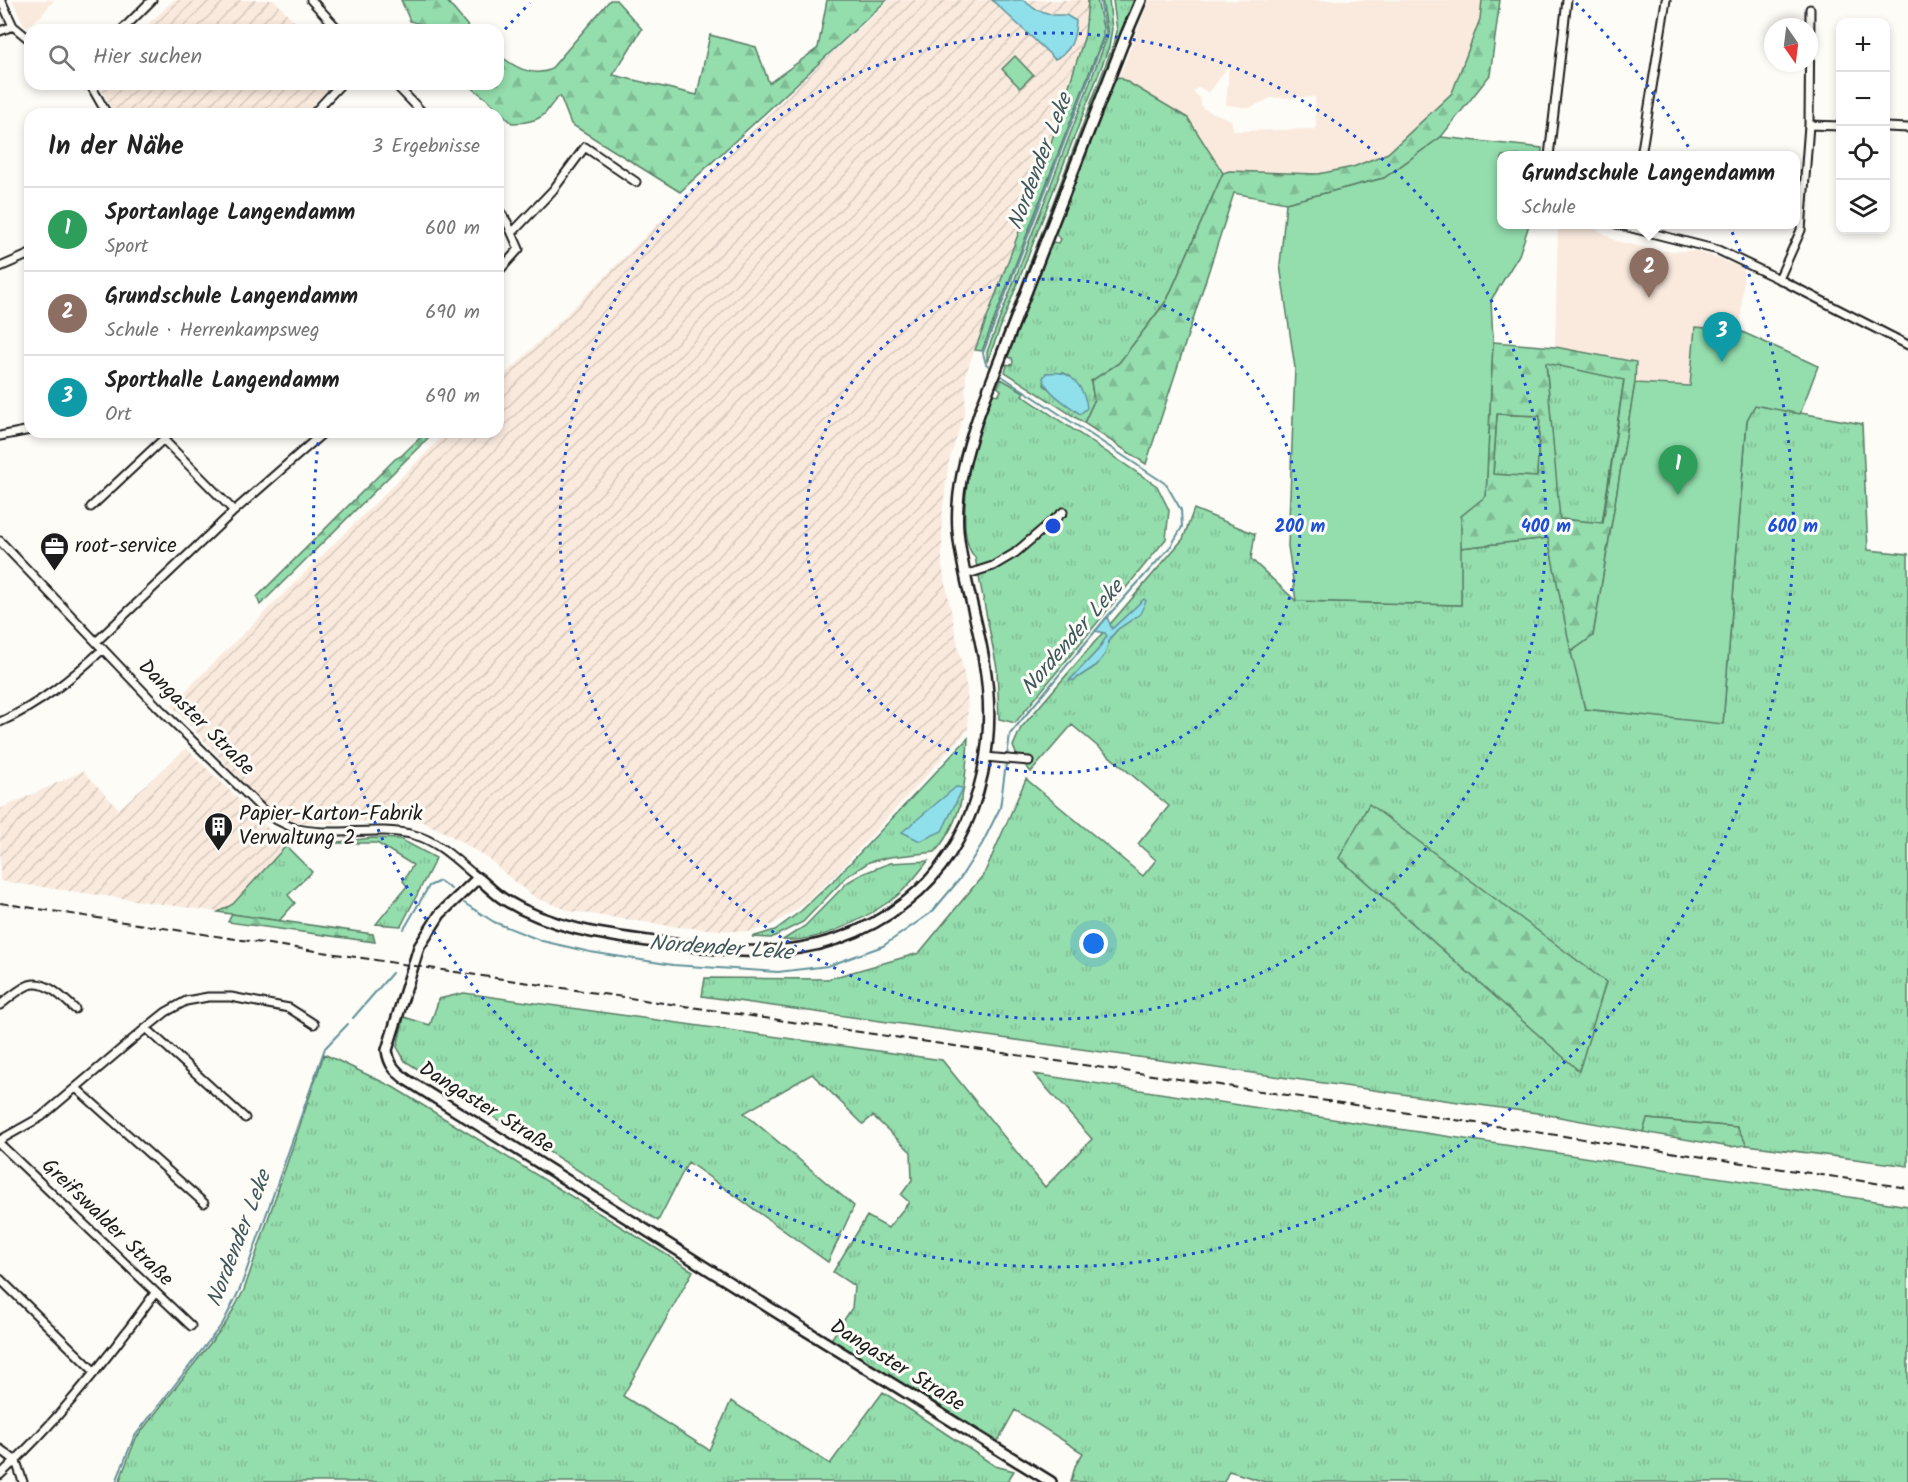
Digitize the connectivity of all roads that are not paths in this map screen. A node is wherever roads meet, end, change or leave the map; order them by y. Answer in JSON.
{"nodes":[{"id":1,"x":1,"y":0,"type":"edge"},
{"id":2,"x":152,"y":0,"type":"edge"},
{"id":3,"x":311,"y":0,"type":"edge"},
{"id":4,"x":1142,"y":0,"type":"edge"},
{"id":5,"x":1567,"y":0,"type":"edge"},
{"id":6,"x":1666,"y":0,"type":"edge"},
{"id":7,"x":1810,"y":9,"type":"dead end"},
{"id":8,"x":129,"y":24,"type":"edge"},
{"id":9,"x":333,"y":24,"type":"edge"},
{"id":10,"x":13,"y":26,"type":"junction"},
{"id":11,"x":0,"y":31,"type":"edge"},
{"id":12,"x":24,"y":35,"type":"edge"},
{"id":13,"x":93,"y":90,"type":"edge"},
{"id":14,"x":335,"y":90,"type":"edge"},
{"id":15,"x":401,"y":90,"type":"edge"},
{"id":16,"x":104,"y":108,"type":"edge"},
{"id":17,"x":319,"y":108,"type":"edge"},
{"id":18,"x":418,"y":108,"type":"edge"},
{"id":19,"x":1809,"y":124,"type":"junction"},
{"id":20,"x":1836,"y":126,"type":"edge"},
{"id":21,"x":1890,"y":127,"type":"edge"},
{"id":22,"x":1908,"y":128,"type":"edge"},
{"id":23,"x":1550,"y":151,"type":"edge"},
{"id":24,"x":1642,"y":151,"type":"edge"},
{"id":25,"x":636,"y":182,"type":"dead end"},
{"id":26,"x":504,"y":219,"type":"edge"},
{"id":27,"x":1641,"y":229,"type":"edge"},
{"id":28,"x":512,"y":233,"type":"junction"},
{"id":29,"x":24,"y":257,"type":"edge"},
{"id":30,"x":504,"y":265,"type":"edge"},
{"id":31,"x":0,"y":267,"type":"edge"},
{"id":32,"x":1779,"y":279,"type":"junction"},
{"id":33,"x":1908,"y":345,"type":"edge"},
{"id":34,"x":24,"y":431,"type":"edge"},
{"id":35,"x":0,"y":436,"type":"edge"},
{"id":36,"x":317,"y":438,"type":"edge"},
{"id":37,"x":163,"y":439,"type":"joint"},
{"id":38,"x":91,"y":507,"type":"dead end"},
{"id":39,"x":234,"y":511,"type":"junction"},
{"id":40,"x":1063,"y":512,"type":"dead end"},
{"id":41,"x":0,"y":542,"type":"edge"},
{"id":42,"x":965,"y":575,"type":"junction"},
{"id":43,"x":96,"y":642,"type":"junction"},
{"id":44,"x":103,"y":649,"type":"junction"},
{"id":45,"x":0,"y":722,"type":"edge"},
{"id":46,"x":985,"y":757,"type":"junction"},
{"id":47,"x":1029,"y":761,"type":"dead end"},
{"id":48,"x":478,"y":878,"type":"junction"},
{"id":49,"x":0,"y":1005,"type":"edge"},
{"id":50,"x":75,"y":1009,"type":"dead end"},
{"id":51,"x":314,"y":1024,"type":"dead end"},
{"id":52,"x":146,"y":1028,"type":"junction"},
{"id":53,"x":76,"y":1088,"type":"junction"},
{"id":54,"x":245,"y":1118,"type":"dead end"},
{"id":55,"x":0,"y":1142,"type":"edge"},
{"id":56,"x":204,"y":1203,"type":"dead end"},
{"id":57,"x":0,"y":1279,"type":"edge"},
{"id":58,"x":155,"y":1293,"type":"junction"},
{"id":59,"x":191,"y":1326,"type":"dead end"},
{"id":60,"x":95,"y":1372,"type":"junction"},
{"id":61,"x":0,"y":1449,"type":"edge"},
{"id":62,"x":16,"y":1461,"type":"junction"},
{"id":63,"x":0,"y":1475,"type":"edge"},
{"id":64,"x":23,"y":1482,"type":"edge"},
{"id":65,"x":1052,"y":1482,"type":"edge"}],
"edges":[{"from":1,"to":10,"type":"street"},
{"from":2,"to":8,"type":"street"},
{"from":3,"to":9,"type":"street"},
{"from":4,"to":42,"type":"street"},
{"from":5,"to":23,"type":"street"},
{"from":6,"to":24,"type":"street"},
{"from":7,"to":19,"type":"street"},
{"from":10,"to":11,"type":"street"},
{"from":10,"to":12,"type":"street"},
{"from":13,"to":16,"type":"street"},
{"from":14,"to":17,"type":"street"},
{"from":15,"to":18,"type":"street"},
{"from":19,"to":20,"type":"street"},
{"from":19,"to":32,"type":"street"},
{"from":21,"to":22,"type":"street"},
{"from":25,"to":28,"type":"street"},
{"from":26,"to":28,"type":"street"},
{"from":27,"to":32,"type":"street"},
{"from":28,"to":30,"type":"street"},
{"from":29,"to":31,"type":"street"},
{"from":32,"to":33,"type":"street"},
{"from":34,"to":35,"type":"street"},
{"from":36,"to":39,"type":"street"},
{"from":37,"to":38,"type":"street"},
{"from":37,"to":39,"type":"street"},
{"from":39,"to":43,"type":"street"},
{"from":40,"to":42,"type":"street"},
{"from":41,"to":43,"type":"street","name":"Dangaster Straße"},
{"from":42,"to":46,"type":"street"},
{"from":43,"to":44,"type":"street","name":"Dangaster Straße"},
{"from":44,"to":45,"type":"street"},
{"from":44,"to":48,"type":"street","name":"Dangaster Straße"},
{"from":46,"to":47,"type":"street"},
{"from":46,"to":48,"type":"street"},
{"from":48,"to":65,"type":"street","name":"Dangaster Straße"},
{"from":49,"to":50,"type":"street"},
{"from":51,"to":52,"type":"street"},
{"from":52,"to":53,"type":"street"},
{"from":52,"to":54,"type":"street"},
{"from":53,"to":55,"type":"street"},
{"from":53,"to":56,"type":"street"},
{"from":55,"to":58,"type":"street","name":"Greifswalder Straße"},
{"from":57,"to":60,"type":"street"},
{"from":58,"to":59,"type":"street","name":"Greifswalder Straße"},
{"from":58,"to":60,"type":"street"},
{"from":60,"to":62,"type":"street"},
{"from":61,"to":62,"type":"street"},
{"from":62,"to":63,"type":"street"},
{"from":62,"to":64,"type":"street"}]}
